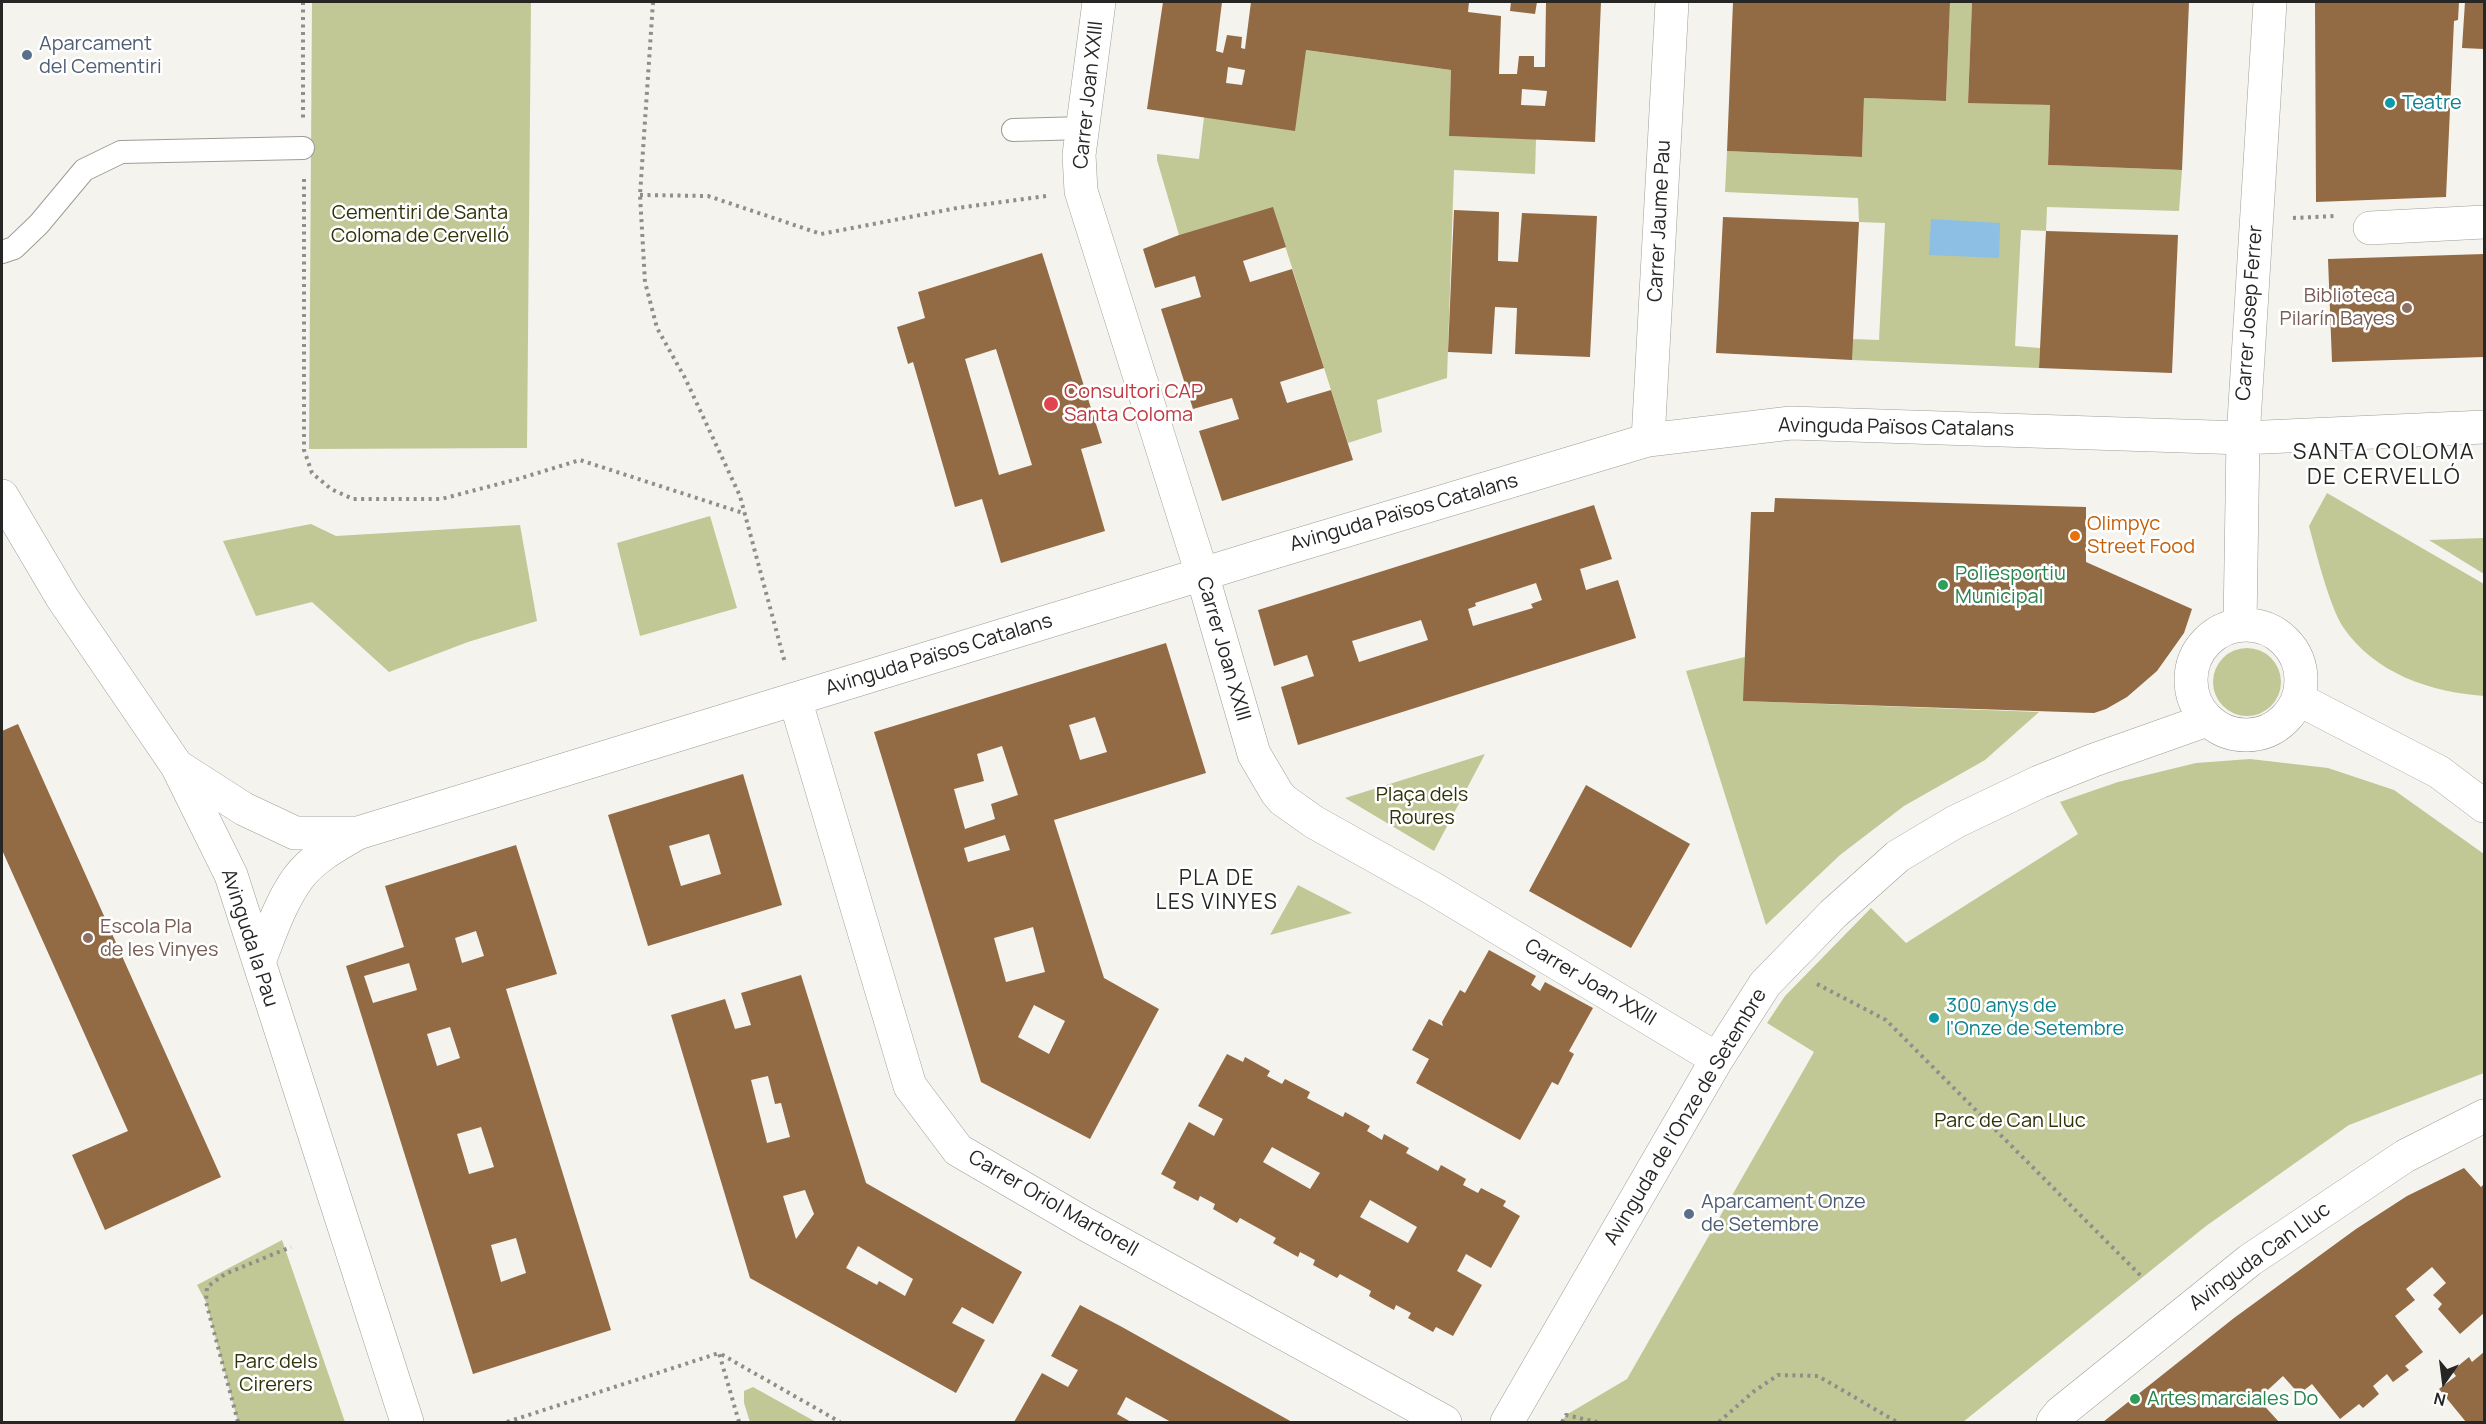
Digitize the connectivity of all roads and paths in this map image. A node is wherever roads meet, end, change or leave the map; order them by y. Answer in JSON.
{"nodes":[{"id":1,"x":303,"y":2,"type":"edge"},
{"id":2,"x":653,"y":2,"type":"edge"},
{"id":3,"x":1099,"y":2,"type":"edge"},
{"id":4,"x":1672,"y":2,"type":"edge"},
{"id":5,"x":2270,"y":2,"type":"edge"},
{"id":6,"x":1083,"y":128,"type":"junction"},
{"id":7,"x":1013,"y":130,"type":"dead end"},
{"id":8,"x":303,"y":148,"type":"junction"},
{"id":9,"x":1081,"y":191,"type":"junction"},
{"id":10,"x":640,"y":195,"type":"junction"},
{"id":11,"x":2484,"y":222,"type":"edge"},
{"id":12,"x":2370,"y":228,"type":"dead end"},
{"id":13,"x":2,"y":252,"type":"edge"},
{"id":14,"x":2484,"y":427,"type":"edge"},
{"id":15,"x":2243,"y":438,"type":"junction"},
{"id":16,"x":1647,"y":440,"type":"junction"},
{"id":17,"x":2,"y":496,"type":"edge"},
{"id":18,"x":746,"y":513,"type":"junction"},
{"id":19,"x":1202,"y":574,"type":"junction"},
{"id":20,"x":2240,"y":625,"type":"junction"},
{"id":21,"x":795,"y":699,"type":"junction"},
{"id":22,"x":2298,"y":699,"type":"junction"},
{"id":23,"x":2207,"y":720,"type":"junction"},
{"id":24,"x":177,"y":766,"type":"junction"},
{"id":25,"x":2484,"y":806,"type":"edge"},
{"id":26,"x":358,"y":832,"type":"junction"},
{"id":27,"x":259,"y":962,"type":"junction"},
{"id":28,"x":1814,"y":982,"type":"dead end"},
{"id":29,"x":1717,"y":1059,"type":"junction"},
{"id":30,"x":2484,"y":1116,"type":"edge"},
{"id":31,"x":291,"y":1247,"type":"dead end"},
{"id":32,"x":2142,"y":1277,"type":"dead end"},
{"id":33,"x":719,"y":1353,"type":"junction"},
{"id":34,"x":238,"y":1422,"type":"edge"},
{"id":35,"x":407,"y":1422,"type":"edge"},
{"id":36,"x":507,"y":1422,"type":"edge"},
{"id":37,"x":740,"y":1422,"type":"edge"},
{"id":38,"x":840,"y":1422,"type":"edge"},
{"id":39,"x":1445,"y":1422,"type":"edge"},
{"id":40,"x":1508,"y":1422,"type":"edge"},
{"id":41,"x":1562,"y":1422,"type":"edge"},
{"id":42,"x":1597,"y":1422,"type":"edge"},
{"id":43,"x":1719,"y":1422,"type":"edge"},
{"id":44,"x":1898,"y":1422,"type":"edge"},
{"id":45,"x":2053,"y":1422,"type":"edge"}],
"edges":[{"from":1,"to":8,"type":"path"},
{"from":2,"to":10,"type":"path"},
{"from":3,"to":6,"type":"street","name":"Carrer Joan XXIII"},
{"from":4,"to":16,"type":"street","name":"Carrer Jaume Pau"},
{"from":5,"to":15,"type":"street","name":"Carrer Josep Ferrer"},
{"from":6,"to":7,"type":"lane"},
{"from":6,"to":9,"type":"street","name":"Carrer Joan XXIII"},
{"from":8,"to":13,"type":"lane"},
{"from":8,"to":18,"type":"path"},
{"from":9,"to":10,"type":"path"},
{"from":9,"to":19,"type":"street","name":"Carrer Joan XXIII"},
{"from":10,"to":18,"type":"path"},
{"from":11,"to":12,"type":"street"},
{"from":14,"to":15,"type":"street","name":"Avinguda Països Catalans"},
{"from":15,"to":16,"type":"street","name":"Avinguda Països Catalans"},
{"from":15,"to":20,"type":"street","name":"Carrer Josep Ferrer"},
{"from":16,"to":19,"type":"street","name":"Avinguda Països Catalans"},
{"from":17,"to":24,"type":"street","name":"Avinguda la Pau"},
{"from":18,"to":21,"type":"path"},
{"from":19,"to":21,"type":"street","name":"Avinguda Països Catalans"},
{"from":19,"to":29,"type":"street","name":"Carrer Joan XXIII"},
{"from":20,"to":22,"type":"street"},
{"from":20,"to":23,"type":"street"},
{"from":21,"to":26,"type":"street","name":"Avinguda Països Catalans"},
{"from":21,"to":39,"type":"street","name":"Carrer Oriol Martorell"},
{"from":22,"to":23,"type":"street"},
{"from":22,"to":25,"type":"street"},
{"from":23,"to":29,"type":"street","name":"Avinguda de l'Onze de Setembre"},
{"from":24,"to":26,"type":"street","name":"Avinguda Països Catalans"},
{"from":24,"to":27,"type":"street","name":"Avinguda la Pau"},
{"from":26,"to":27,"type":"street","name":"Avinguda Països Catalans"},
{"from":27,"to":35,"type":"street","name":"Avinguda la Pau"},
{"from":28,"to":32,"type":"path"},
{"from":29,"to":40,"type":"street","name":"Avinguda de l'Onze de Setembre"},
{"from":30,"to":45,"type":"street","name":"Avinguda Can Lluc"},
{"from":31,"to":34,"type":"path"},
{"from":33,"to":36,"type":"path"},
{"from":33,"to":37,"type":"path"},
{"from":33,"to":38,"type":"path"},
{"from":41,"to":42,"type":"path"},
{"from":43,"to":44,"type":"path"}]}
